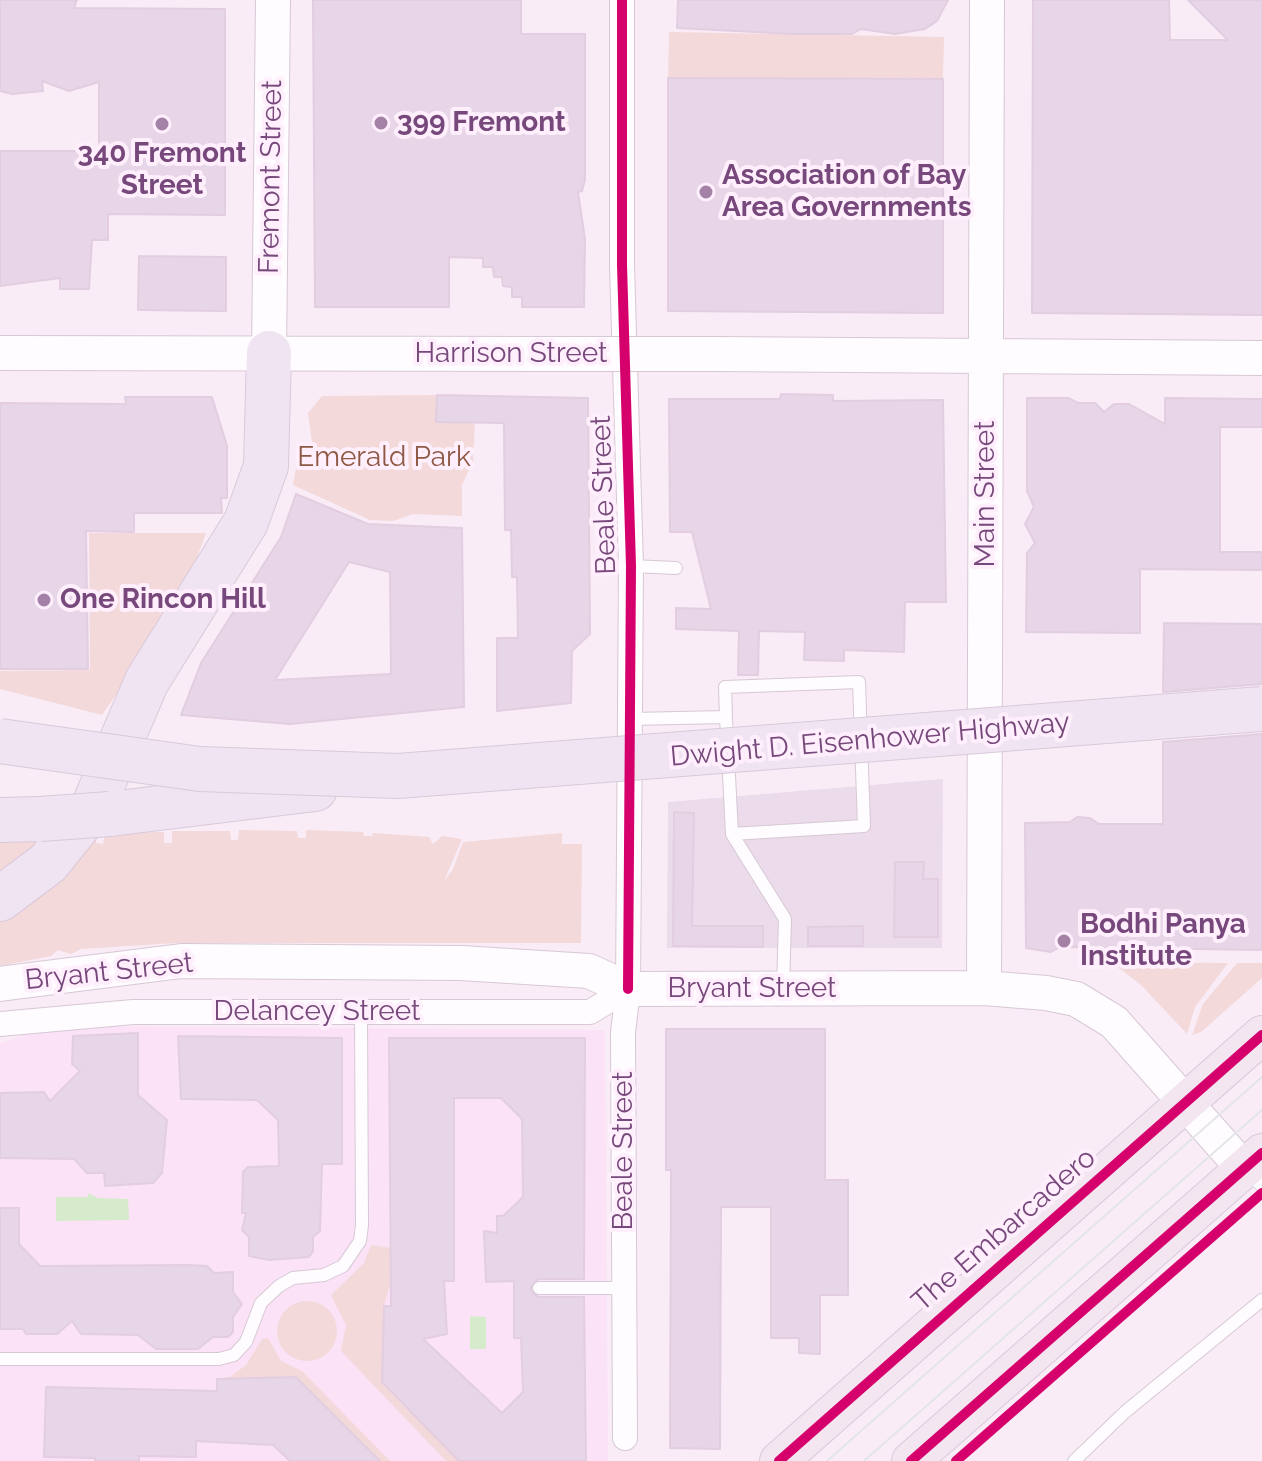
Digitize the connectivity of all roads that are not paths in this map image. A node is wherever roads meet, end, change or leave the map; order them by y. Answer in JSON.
{"nodes":[{"id":1,"x":273,"y":0,"type":"edge"},
{"id":2,"x":622,"y":0,"type":"edge"},
{"id":3,"x":987,"y":0,"type":"edge"},
{"id":4,"x":0,"y":353,"type":"edge"},
{"id":5,"x":269,"y":353,"type":"junction"},
{"id":6,"x":985,"y":356,"type":"junction"},
{"id":7,"x":1262,"y":358,"type":"edge"},
{"id":8,"x":631,"y":566,"type":"junction"},
{"id":9,"x":676,"y":568,"type":"dead end"},
{"id":10,"x":1262,"y":709,"type":"edge"},
{"id":11,"x":726,"y":717,"type":"junction"},
{"id":12,"x":631,"y":719,"type":"junction"},
{"id":13,"x":1262,"y":720,"type":"edge"},
{"id":14,"x":0,"y":744,"type":"edge"},
{"id":15,"x":0,"y":754,"type":"edge"},
{"id":16,"x":64,"y":762,"type":"junction"},
{"id":17,"x":315,"y":789,"type":"junction"},
{"id":18,"x":20,"y":820,"type":"edge"},
{"id":19,"x":732,"y":834,"type":"junction"},
{"id":20,"x":0,"y":899,"type":"edge"},
{"id":21,"x":3,"y":984,"type":"edge"},
{"id":22,"x":984,"y":988,"type":"junction"},
{"id":23,"x":628,"y":989,"type":"junction"},
{"id":24,"x":783,"y":989,"type":"junction"},
{"id":25,"x":361,"y":1013,"type":"junction"},
{"id":26,"x":0,"y":1024,"type":"edge"},
{"id":27,"x":1262,"y":1035,"type":"edge"},
{"id":28,"x":1185,"y":1102,"type":"junction"},
{"id":29,"x":1256,"y":1169,"type":"edge"},
{"id":30,"x":539,"y":1288,"type":"dead end"},
{"id":31,"x":624,"y":1288,"type":"junction"},
{"id":32,"x":1262,"y":1300,"type":"edge"},
{"id":33,"x":0,"y":1359,"type":"edge"},
{"id":34,"x":625,"y":1438,"type":"dead end"},
{"id":35,"x":779,"y":1461,"type":"edge"},
{"id":36,"x":911,"y":1461,"type":"edge"},
{"id":37,"x":1074,"y":1461,"type":"edge"}],
"edges":[{"from":1,"to":5,"type":"street","name":"Fremont Street"},
{"from":2,"to":8,"type":"street","name":"Beale Street"},
{"from":3,"to":6,"type":"street","name":"Main Street"},
{"from":4,"to":5,"type":"street","name":"Harrison Street"},
{"from":5,"to":6,"type":"street","name":"Harrison Street","bridge":true},
{"from":5,"to":20,"type":"highway"},
{"from":6,"to":7,"type":"street","name":"Harrison Street"},
{"from":6,"to":22,"type":"street","name":"Main Street"},
{"from":8,"to":9,"type":"lane"},
{"from":8,"to":12,"type":"street","name":"Beale Street"},
{"from":10,"to":14,"type":"highway","name":"Dwight D. Eisenhower Highway","bridge":true},
{"from":11,"to":12,"type":"lane"},
{"from":11,"to":19,"type":"lane"},
{"from":11,"to":19,"type":"lane"},
{"from":12,"to":23,"type":"street","name":"Beale Street"},
{"from":13,"to":17,"type":"highway","name":"Dwight D. Eisenhower Highway"},
{"from":14,"to":16,"type":"highway"},
{"from":15,"to":16,"type":"highway"},
{"from":16,"to":17,"type":"highway","name":"Dwight D. Eisenhower Highway"},
{"from":17,"to":18,"type":"highway","bridge":true},
{"from":19,"to":24,"type":"lane"},
{"from":21,"to":23,"type":"street","name":"Bryant Street"},
{"from":22,"to":24,"type":"street","name":"Bryant Street"},
{"from":22,"to":28,"type":"street","name":"Bryant Street"},
{"from":23,"to":24,"type":"street","name":"Bryant Street"},
{"from":23,"to":25,"type":"street","name":"Delancey Street"},
{"from":23,"to":31,"type":"street","name":"Beale Street"},
{"from":25,"to":26,"type":"street","name":"Delancey Street"},
{"from":25,"to":33,"type":"lane"},
{"from":27,"to":28,"type":"main road","name":"The Embarcadero"},
{"from":28,"to":29,"type":"street","name":"Bryant Street"},
{"from":28,"to":35,"type":"main road","name":"The Embarcadero"},
{"from":29,"to":36,"type":"main road"},
{"from":30,"to":31,"type":"lane"},
{"from":31,"to":34,"type":"street","name":"Beale Street"},
{"from":32,"to":37,"type":"lane"}]}
